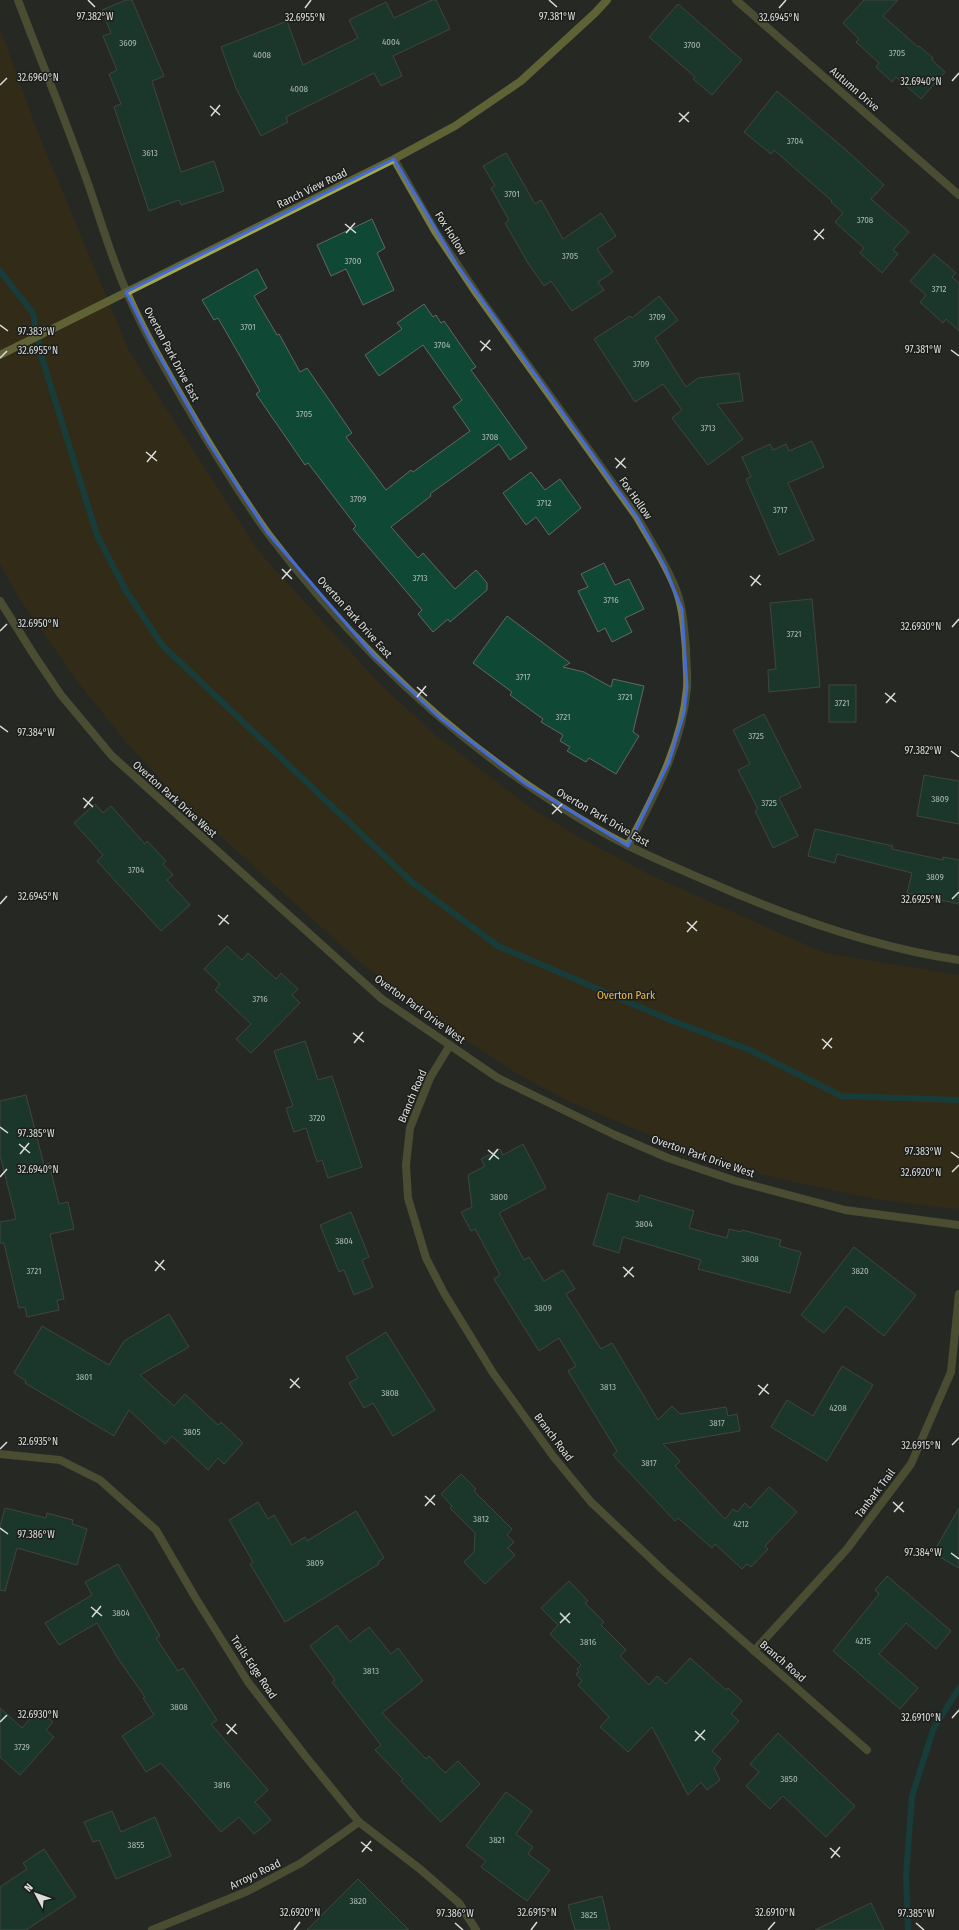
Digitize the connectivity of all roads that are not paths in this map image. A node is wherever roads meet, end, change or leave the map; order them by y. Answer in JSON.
{"nodes":[{"id":1,"x":18,"y":0,"type":"edge"},
{"id":2,"x":607,"y":0,"type":"edge"},
{"id":3,"x":736,"y":0,"type":"edge"},
{"id":4,"x":394,"y":159,"type":"junction"},
{"id":5,"x":959,"y":195,"type":"edge"},
{"id":6,"x":126,"y":292,"type":"junction"},
{"id":7,"x":0,"y":355,"type":"edge"},
{"id":8,"x":0,"y":601,"type":"edge"},
{"id":9,"x":628,"y":846,"type":"junction"},
{"id":10,"x":959,"y":960,"type":"edge"},
{"id":11,"x":450,"y":1045,"type":"junction"},
{"id":12,"x":959,"y":1225,"type":"edge"},
{"id":13,"x":959,"y":1294,"type":"edge"},
{"id":14,"x":0,"y":1454,"type":"edge"},
{"id":15,"x":754,"y":1651,"type":"junction"},
{"id":16,"x":867,"y":1750,"type":"dead end"},
{"id":17,"x":359,"y":1822,"type":"junction"},
{"id":18,"x":152,"y":1930,"type":"edge"},
{"id":19,"x":476,"y":1930,"type":"edge"}],
"edges":[{"from":1,"to":6,"type":"street","name":"Overton Park Drive East"},
{"from":2,"to":4,"type":"street","name":"Ranch View Road"},
{"from":3,"to":5,"type":"street","name":"Autumn Drive"},
{"from":4,"to":6,"type":"street","name":"Ranch View Road"},
{"from":4,"to":9,"type":"street","name":"Fox Hollow"},
{"from":6,"to":7,"type":"street","name":"Ranch View Road"},
{"from":6,"to":9,"type":"street","name":"Overton Park Drive East"},
{"from":8,"to":11,"type":"street","name":"Overton Park Drive West"},
{"from":9,"to":10,"type":"street","name":"Overton Park Drive East"},
{"from":11,"to":12,"type":"street","name":"Overton Park Drive West"},
{"from":11,"to":15,"type":"street","name":"Branch Road"},
{"from":13,"to":15,"type":"street","name":"Tanbark Trail"},
{"from":14,"to":17,"type":"street","name":"Trails Edge Road"},
{"from":15,"to":16,"type":"street","name":"Branch Road"},
{"from":17,"to":18,"type":"street","name":"Arroyo Road"},
{"from":17,"to":19,"type":"street","name":"Trails Edge Road"}]}
